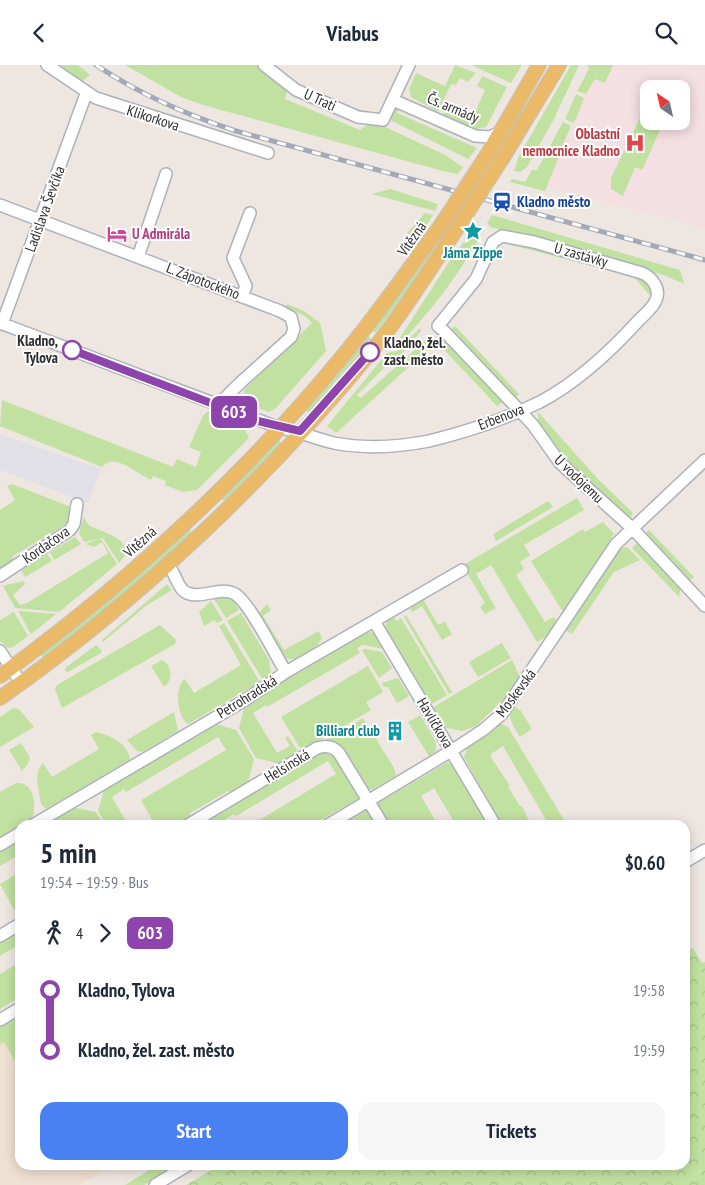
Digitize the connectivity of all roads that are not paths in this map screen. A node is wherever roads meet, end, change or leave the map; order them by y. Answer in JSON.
{"nodes":[{"id":1,"x":46,"y":65,"type":"edge"},
{"id":2,"x":264,"y":65,"type":"edge"},
{"id":3,"x":409,"y":65,"type":"edge"},
{"id":4,"x":539,"y":65,"type":"edge"},
{"id":5,"x":559,"y":65,"type":"edge"},
{"id":6,"x":86,"y":94,"type":"junction"},
{"id":7,"x":392,"y":100,"type":"junction"},
{"id":8,"x":502,"y":131,"type":"junction"},
{"id":9,"x":268,"y":153,"type":"dead end"},
{"id":10,"x":166,"y":174,"type":"dead end"},
{"id":11,"x":0,"y":205,"type":"edge"},
{"id":12,"x":250,"y":213,"type":"dead end"},
{"id":13,"x":41,"y":220,"type":"junction"},
{"id":14,"x":138,"y":257,"type":"junction"},
{"id":15,"x":657,"y":290,"type":"joint"},
{"id":16,"x":242,"y":297,"type":"junction"},
{"id":17,"x":1,"y":324,"type":"edge"},
{"id":18,"x":438,"y":326,"type":"joint"},
{"id":19,"x":218,"y":405,"type":"junction"},
{"id":20,"x":519,"y":410,"type":"junction"},
{"id":21,"x":280,"y":428,"type":"junction"},
{"id":22,"x":300,"y":431,"type":"junction"},
{"id":23,"x":705,"y":461,"type":"edge"},
{"id":24,"x":77,"y":505,"type":"dead end"},
{"id":25,"x":633,"y":529,"type":"junction"},
{"id":26,"x":167,"y":564,"type":"junction"},
{"id":27,"x":462,"y":570,"type":"dead end"},
{"id":28,"x":0,"y":576,"type":"edge"},
{"id":29,"x":705,"y":606,"type":"edge"},
{"id":30,"x":374,"y":621,"type":"junction"},
{"id":31,"x":0,"y":651,"type":"edge"},
{"id":32,"x":6,"y":672,"type":"edge"},
{"id":33,"x":286,"y":672,"type":"junction"},
{"id":34,"x":22,"y":683,"type":"junction"},
{"id":35,"x":0,"y":698,"type":"edge"},
{"id":36,"x":451,"y":751,"type":"junction"},
{"id":37,"x":368,"y":800,"type":"junction"},
{"id":38,"x":41,"y":820,"type":"edge"},
{"id":39,"x":196,"y":820,"type":"edge"},
{"id":40,"x":336,"y":820,"type":"edge"},
{"id":41,"x":381,"y":820,"type":"edge"},
{"id":42,"x":492,"y":820,"type":"edge"},
{"id":43,"x":15,"y":836,"type":"edge"},
{"id":44,"x":0,"y":845,"type":"edge"},
{"id":45,"x":705,"y":850,"type":"edge"},
{"id":46,"x":690,"y":859,"type":"edge"},
{"id":47,"x":15,"y":927,"type":"edge"},
{"id":48,"x":0,"y":936,"type":"edge"},
{"id":49,"x":15,"y":1011,"type":"edge"},
{"id":50,"x":0,"y":1020,"type":"edge"},
{"id":51,"x":180,"y":1170,"type":"edge"},
{"id":52,"x":155,"y":1185,"type":"edge"}],
"edges":[{"from":1,"to":6,"type":"street","name":"Klikorkova"},
{"from":2,"to":7,"type":"street","name":"U Trati"},
{"from":3,"to":7,"type":"street"},
{"from":4,"to":8,"type":"main road"},
{"from":5,"to":22,"type":"main road","name":"Vítězná","bridge":true},
{"from":6,"to":9,"type":"street","name":"Klikorkova"},
{"from":6,"to":13,"type":"street","name":"Ladislava Ševčíka"},
{"from":7,"to":8,"type":"street","name":"Čs. armády"},
{"from":8,"to":21,"type":"main road","name":"Vítězná","bridge":true},
{"from":10,"to":14,"type":"street"},
{"from":11,"to":13,"type":"street","name":"L. Zápotockého"},
{"from":12,"to":16,"type":"street"},
{"from":13,"to":14,"type":"street","name":"L. Zápotockého"},
{"from":13,"to":17,"type":"street","name":"Ladislava Ševčíka"},
{"from":14,"to":16,"type":"street","name":"L. Zápotockého"},
{"from":15,"to":18,"type":"street","name":"U zastávky"},
{"from":15,"to":20,"type":"street","name":"Erbenova"},
{"from":16,"to":19,"type":"street","name":"L. Zápotockého"},
{"from":17,"to":19,"type":"street"},
{"from":18,"to":20,"type":"street","name":"U vodojemu"},
{"from":19,"to":21,"type":"street"},
{"from":20,"to":22,"type":"street","name":"Erbenova"},
{"from":20,"to":25,"type":"street","name":"U vodojemu"},
{"from":21,"to":22,"type":"street"},
{"from":21,"to":32,"type":"main road","name":"Vítězná"},
{"from":22,"to":26,"type":"main road","name":"Vítězná"},
{"from":23,"to":25,"type":"street","name":"Moskevská"},
{"from":24,"to":28,"type":"street","name":"Kordačova"},
{"from":25,"to":29,"type":"street","name":"U vodojemu"},
{"from":25,"to":36,"type":"street","name":"Moskevská"},
{"from":26,"to":33,"type":"street"},
{"from":26,"to":34,"type":"main road","name":"Vítězná"},
{"from":27,"to":30,"type":"street","name":"Petrohradská"},
{"from":30,"to":33,"type":"street","name":"Petrohradská"},
{"from":30,"to":36,"type":"street","name":"Havlíčkova"},
{"from":31,"to":32,"type":"street"},
{"from":32,"to":34,"type":"street"},
{"from":33,"to":38,"type":"street","name":"Petrohradská"},
{"from":34,"to":35,"type":"main road","name":"Vítězná"},
{"from":36,"to":37,"type":"street","name":"Moskevská"},
{"from":36,"to":42,"type":"street","name":"Havlíčkova"},
{"from":37,"to":39,"type":"street","name":"Helsinská"},
{"from":37,"to":40,"type":"street","name":"Moskevská"},
{"from":37,"to":41,"type":"street"},
{"from":43,"to":44,"type":"street"},
{"from":45,"to":46,"type":"street"},
{"from":47,"to":48,"type":"street"},
{"from":49,"to":50,"type":"street"},
{"from":51,"to":52,"type":"street"}]}
